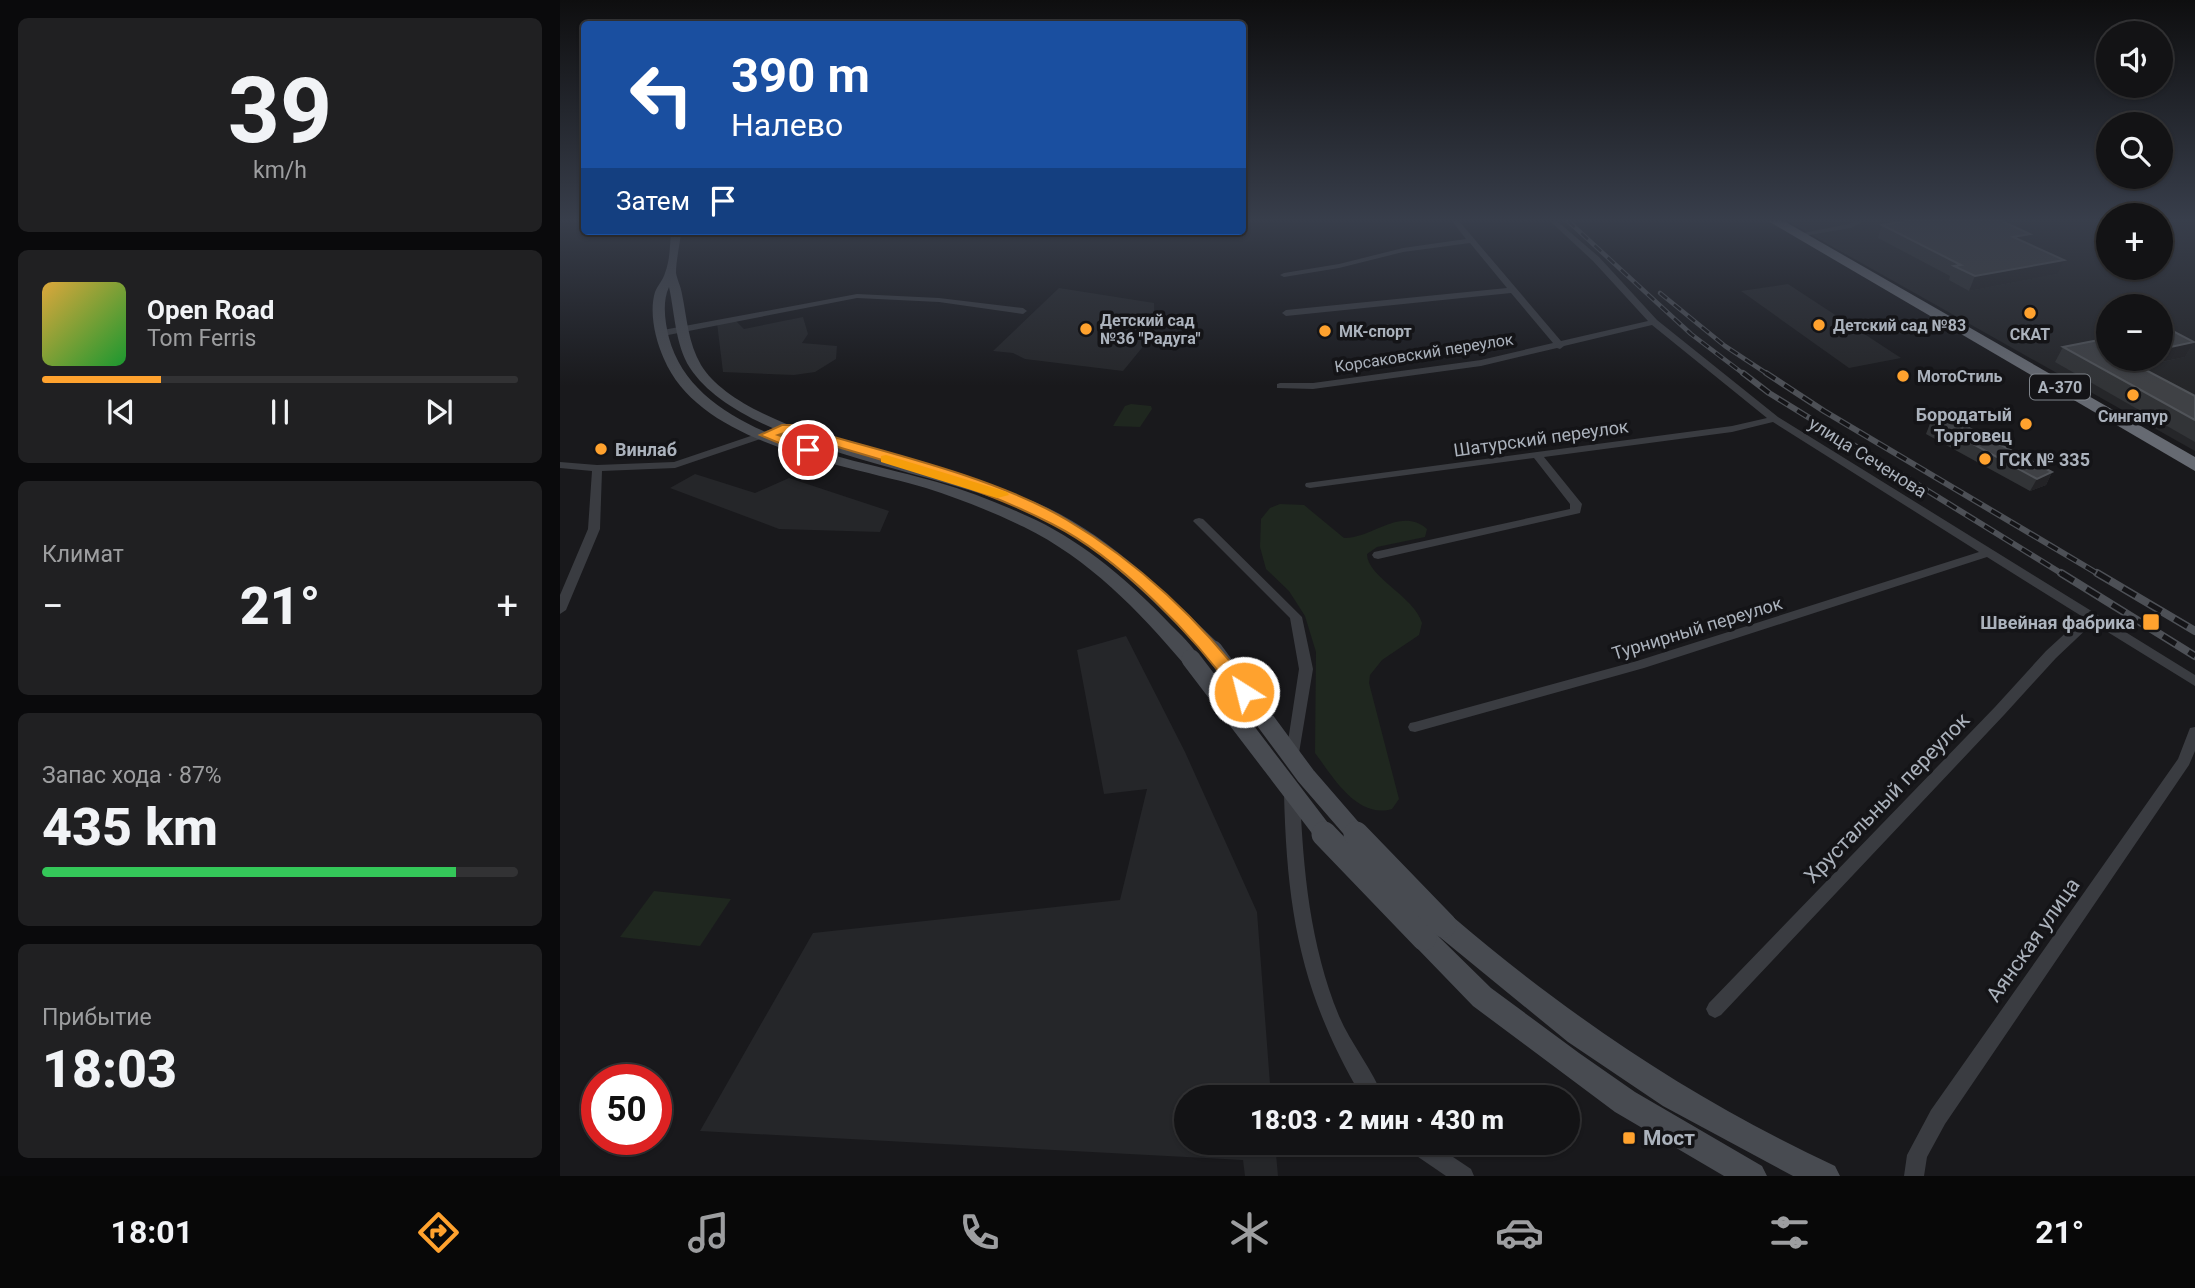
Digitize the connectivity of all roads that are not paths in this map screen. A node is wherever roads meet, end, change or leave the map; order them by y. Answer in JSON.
{"nodes":[{"id":1,"x":670,"y":276,"type":"edge"},
{"id":2,"x":672,"y":276,"type":"edge"},
{"id":3,"x":1500,"y":276,"type":"edge"},
{"id":4,"x":1611,"y":276,"type":"edge"},
{"id":5,"x":1869,"y":276,"type":"edge"},
{"id":6,"x":1513,"y":290,"type":"junction"},
{"id":7,"x":1023,"y":311,"type":"dead end"},
{"id":8,"x":1286,"y":313,"type":"dead end"},
{"id":9,"x":1654,"y":322,"type":"junction"},
{"id":10,"x":681,"y":329,"type":"junction"},
{"id":11,"x":663,"y":333,"type":"junction"},
{"id":12,"x":1560,"y":346,"type":"junction"},
{"id":13,"x":1280,"y":386,"type":"dead end"},
{"id":14,"x":1775,"y":419,"type":"junction"},
{"id":15,"x":786,"y":427,"type":"junction"},
{"id":16,"x":766,"y":435,"type":"junction"},
{"id":17,"x":1538,"y":456,"type":"junction"},
{"id":18,"x":560,"y":465,"type":"edge"},
{"id":19,"x":2195,"y":465,"type":"edge"},
{"id":20,"x":597,"y":468,"type":"junction"},
{"id":21,"x":1310,"y":485,"type":"dead end"},
{"id":22,"x":1199,"y":521,"type":"dead end"},
{"id":23,"x":1987,"y":553,"type":"junction"},
{"id":24,"x":1378,"y":555,"type":"dead end"},
{"id":25,"x":560,"y":610,"type":"edge"},
{"id":26,"x":2091,"y":618,"type":"junction"},
{"id":27,"x":2195,"y":681,"type":"edge"},
{"id":28,"x":1415,"y":727,"type":"dead end"},
{"id":29,"x":2195,"y":732,"type":"edge"},
{"id":30,"x":1434,"y":932,"type":"junction"},
{"id":31,"x":1715,"y":1009,"type":"dead end"},
{"id":32,"x":1365,"y":1085,"type":"edge"},
{"id":33,"x":1433,"y":1155,"type":"edge"},
{"id":34,"x":1815,"y":1172,"type":"edge"},
{"id":35,"x":1464,"y":1176,"type":"edge"},
{"id":36,"x":1752,"y":1176,"type":"edge"},
{"id":37,"x":1914,"y":1176,"type":"edge"}],
"edges":[{"from":1,"to":11,"type":"main road"},
{"from":2,"to":10,"type":"main road"},
{"from":3,"to":6,"type":"street"},
{"from":4,"to":9,"type":"street","name":"улица Сеченова"},
{"from":5,"to":19,"type":"highway","number":"А-370"},
{"from":6,"to":8,"type":"street"},
{"from":6,"to":12,"type":"street"},
{"from":7,"to":10,"type":"street"},
{"from":9,"to":12,"type":"street","name":"Корсаковский переулок"},
{"from":9,"to":14,"type":"street","name":"улица Сеченова"},
{"from":10,"to":11,"type":"street"},
{"from":10,"to":15,"type":"main road"},
{"from":11,"to":16,"type":"main road"},
{"from":12,"to":13,"type":"street","name":"Корсаковский переулок"},
{"from":14,"to":17,"type":"street","name":"Шатурский переулок"},
{"from":14,"to":23,"type":"street","name":"улица Сеченова"},
{"from":15,"to":16,"type":"street"},
{"from":15,"to":30,"type":"main road","bridge":true},
{"from":16,"to":20,"type":"street"},
{"from":16,"to":30,"type":"main road","bridge":true},
{"from":17,"to":21,"type":"street","name":"Шатурский переулок"},
{"from":17,"to":24,"type":"street"},
{"from":18,"to":20,"type":"street"},
{"from":20,"to":25,"type":"street"},
{"from":22,"to":32,"type":"street"},
{"from":23,"to":26,"type":"street","name":"улица Сеченова"},
{"from":23,"to":28,"type":"street","name":"Турнирный переулок"},
{"from":26,"to":27,"type":"street","name":"улица Сеченова"},
{"from":26,"to":31,"type":"street","name":"Хрустальный переулок"},
{"from":29,"to":37,"type":"street","name":"Аянская улица"},
{"from":30,"to":34,"type":"main road"},
{"from":30,"to":36,"type":"main road"},
{"from":33,"to":35,"type":"street"}]}
